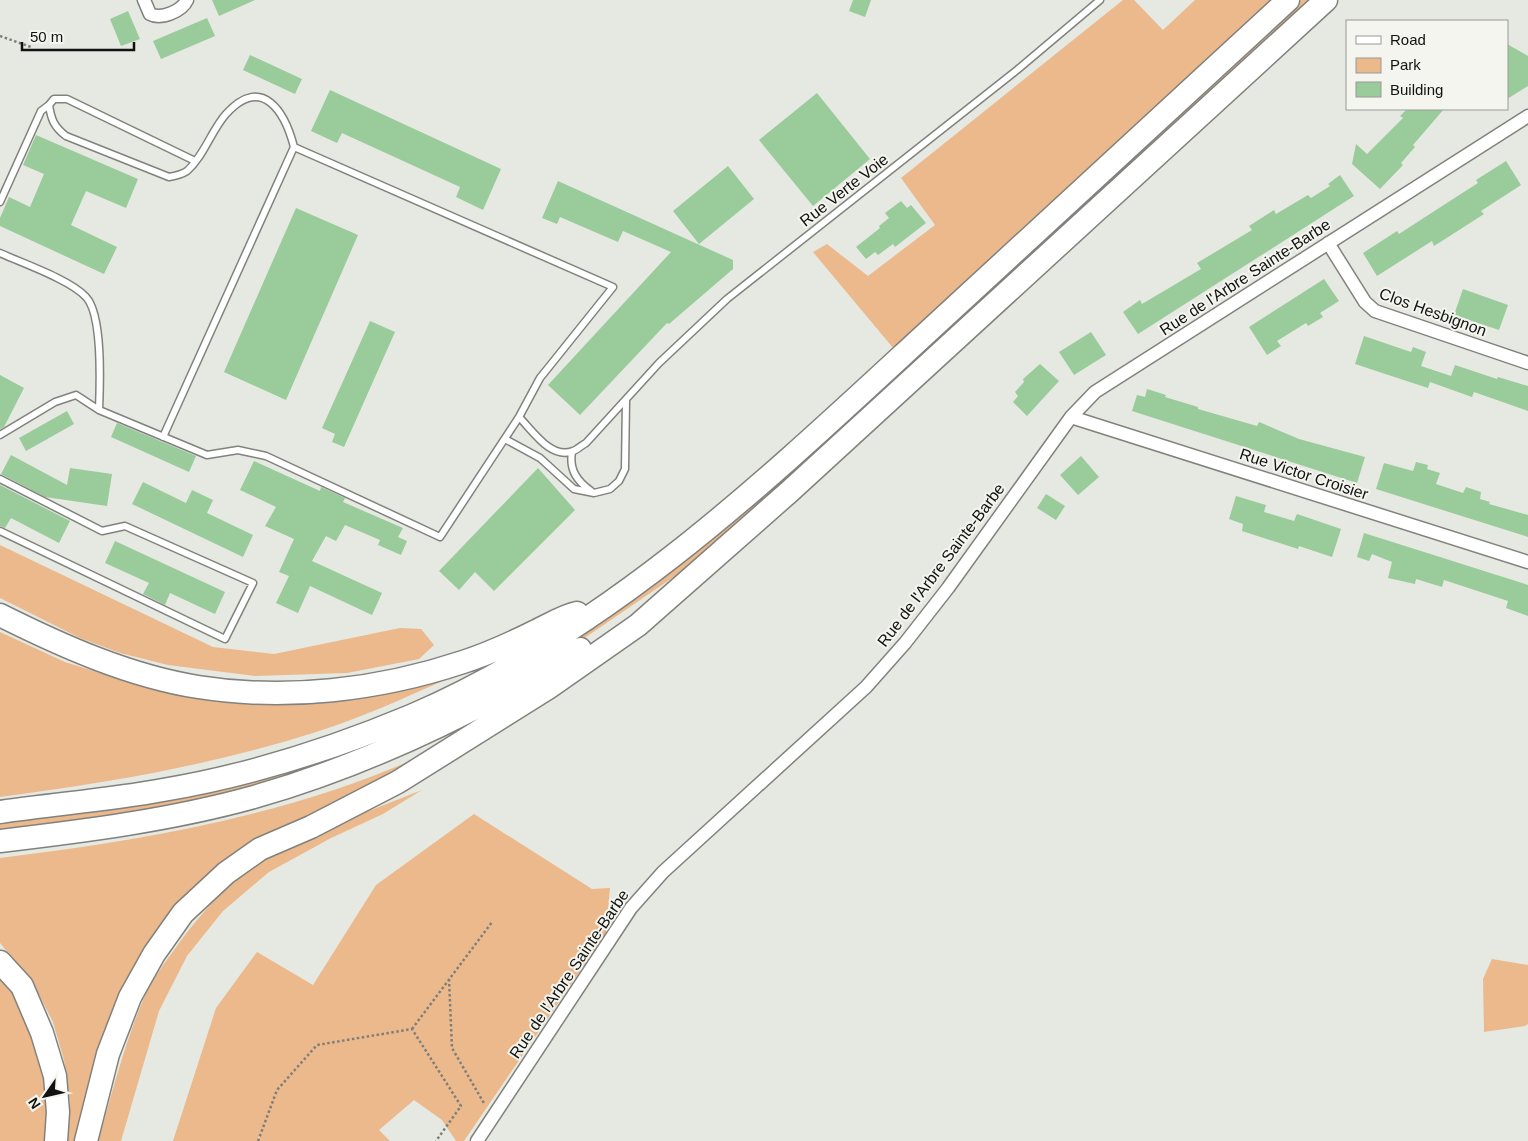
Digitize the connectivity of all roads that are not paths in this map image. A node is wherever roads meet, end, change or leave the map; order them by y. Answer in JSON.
{"nodes":[{"id":1,"x":144,"y":0,"type":"edge"},
{"id":2,"x":187,"y":0,"type":"edge"},
{"id":3,"x":1100,"y":0,"type":"edge"},
{"id":4,"x":1288,"y":0,"type":"edge"},
{"id":5,"x":1326,"y":0,"type":"edge"},
{"id":6,"x":49,"y":105,"type":"junction"},
{"id":7,"x":1528,"y":116,"type":"edge"},
{"id":8,"x":294,"y":148,"type":"junction"},
{"id":9,"x":195,"y":162,"type":"junction"},
{"id":10,"x":0,"y":202,"type":"edge"},
{"id":11,"x":1328,"y":243,"type":"junction"},
{"id":12,"x":0,"y":253,"type":"edge"},
{"id":13,"x":1528,"y":363,"type":"edge"},
{"id":14,"x":626,"y":400,"type":"junction"},
{"id":15,"x":99,"y":410,"type":"junction"},
{"id":16,"x":519,"y":417,"type":"junction"},
{"id":17,"x":1071,"y":417,"type":"junction"},
{"id":18,"x":0,"y":435,"type":"edge"},
{"id":19,"x":163,"y":437,"type":"junction"},
{"id":20,"x":505,"y":439,"type":"junction"},
{"id":21,"x":572,"y":452,"type":"junction"},
{"id":22,"x":0,"y":479,"type":"edge"},
{"id":23,"x":594,"y":493,"type":"junction"},
{"id":24,"x":0,"y":531,"type":"edge"},
{"id":25,"x":1528,"y":562,"type":"edge"},
{"id":26,"x":680,"y":585,"type":"junction"},
{"id":27,"x":610,"y":604,"type":"junction"},
{"id":28,"x":0,"y":616,"type":"edge"},
{"id":29,"x":0,"y":812,"type":"edge"},
{"id":30,"x":0,"y":841,"type":"edge"},
{"id":31,"x":0,"y":962,"type":"edge"},
{"id":32,"x":56,"y":1141,"type":"edge"},
{"id":33,"x":86,"y":1141,"type":"edge"},
{"id":34,"x":476,"y":1141,"type":"edge"}],
"edges":[{"from":1,"to":2,"type":"street"},
{"from":3,"to":14,"type":"lane","name":"Rue Verte Voie"},
{"from":4,"to":27,"type":"highway"},
{"from":5,"to":26,"type":"highway"},
{"from":6,"to":9,"type":"lane"},
{"from":6,"to":9,"type":"lane"},
{"from":6,"to":10,"type":"lane"},
{"from":7,"to":11,"type":"street","name":"Rue de l'Arbre Sainte-Barbe"},
{"from":8,"to":9,"type":"lane"},
{"from":8,"to":16,"type":"lane"},
{"from":8,"to":19,"type":"lane"},
{"from":11,"to":13,"type":"street","name":"Clos Hesbignon"},
{"from":11,"to":17,"type":"street","name":"Rue de l'Arbre Sainte-Barbe"},
{"from":12,"to":15,"type":"lane"},
{"from":14,"to":21,"type":"lane","name":"Rue Verte Voie"},
{"from":14,"to":23,"type":"lane"},
{"from":15,"to":18,"type":"lane"},
{"from":15,"to":19,"type":"lane"},
{"from":16,"to":20,"type":"lane"},
{"from":16,"to":21,"type":"lane"},
{"from":17,"to":25,"type":"street","name":"Rue Victor Croisier"},
{"from":17,"to":34,"type":"street","name":"Rue de l'Arbre Sainte-Barbe"},
{"from":19,"to":20,"type":"lane"},
{"from":20,"to":23,"type":"lane"},
{"from":21,"to":23,"type":"lane"},
{"from":22,"to":24,"type":"lane"},
{"from":26,"to":30,"type":"highway"},
{"from":26,"to":33,"type":"highway"},
{"from":27,"to":28,"type":"highway"},
{"from":27,"to":29,"type":"highway"},
{"from":31,"to":32,"type":"highway"}]}
